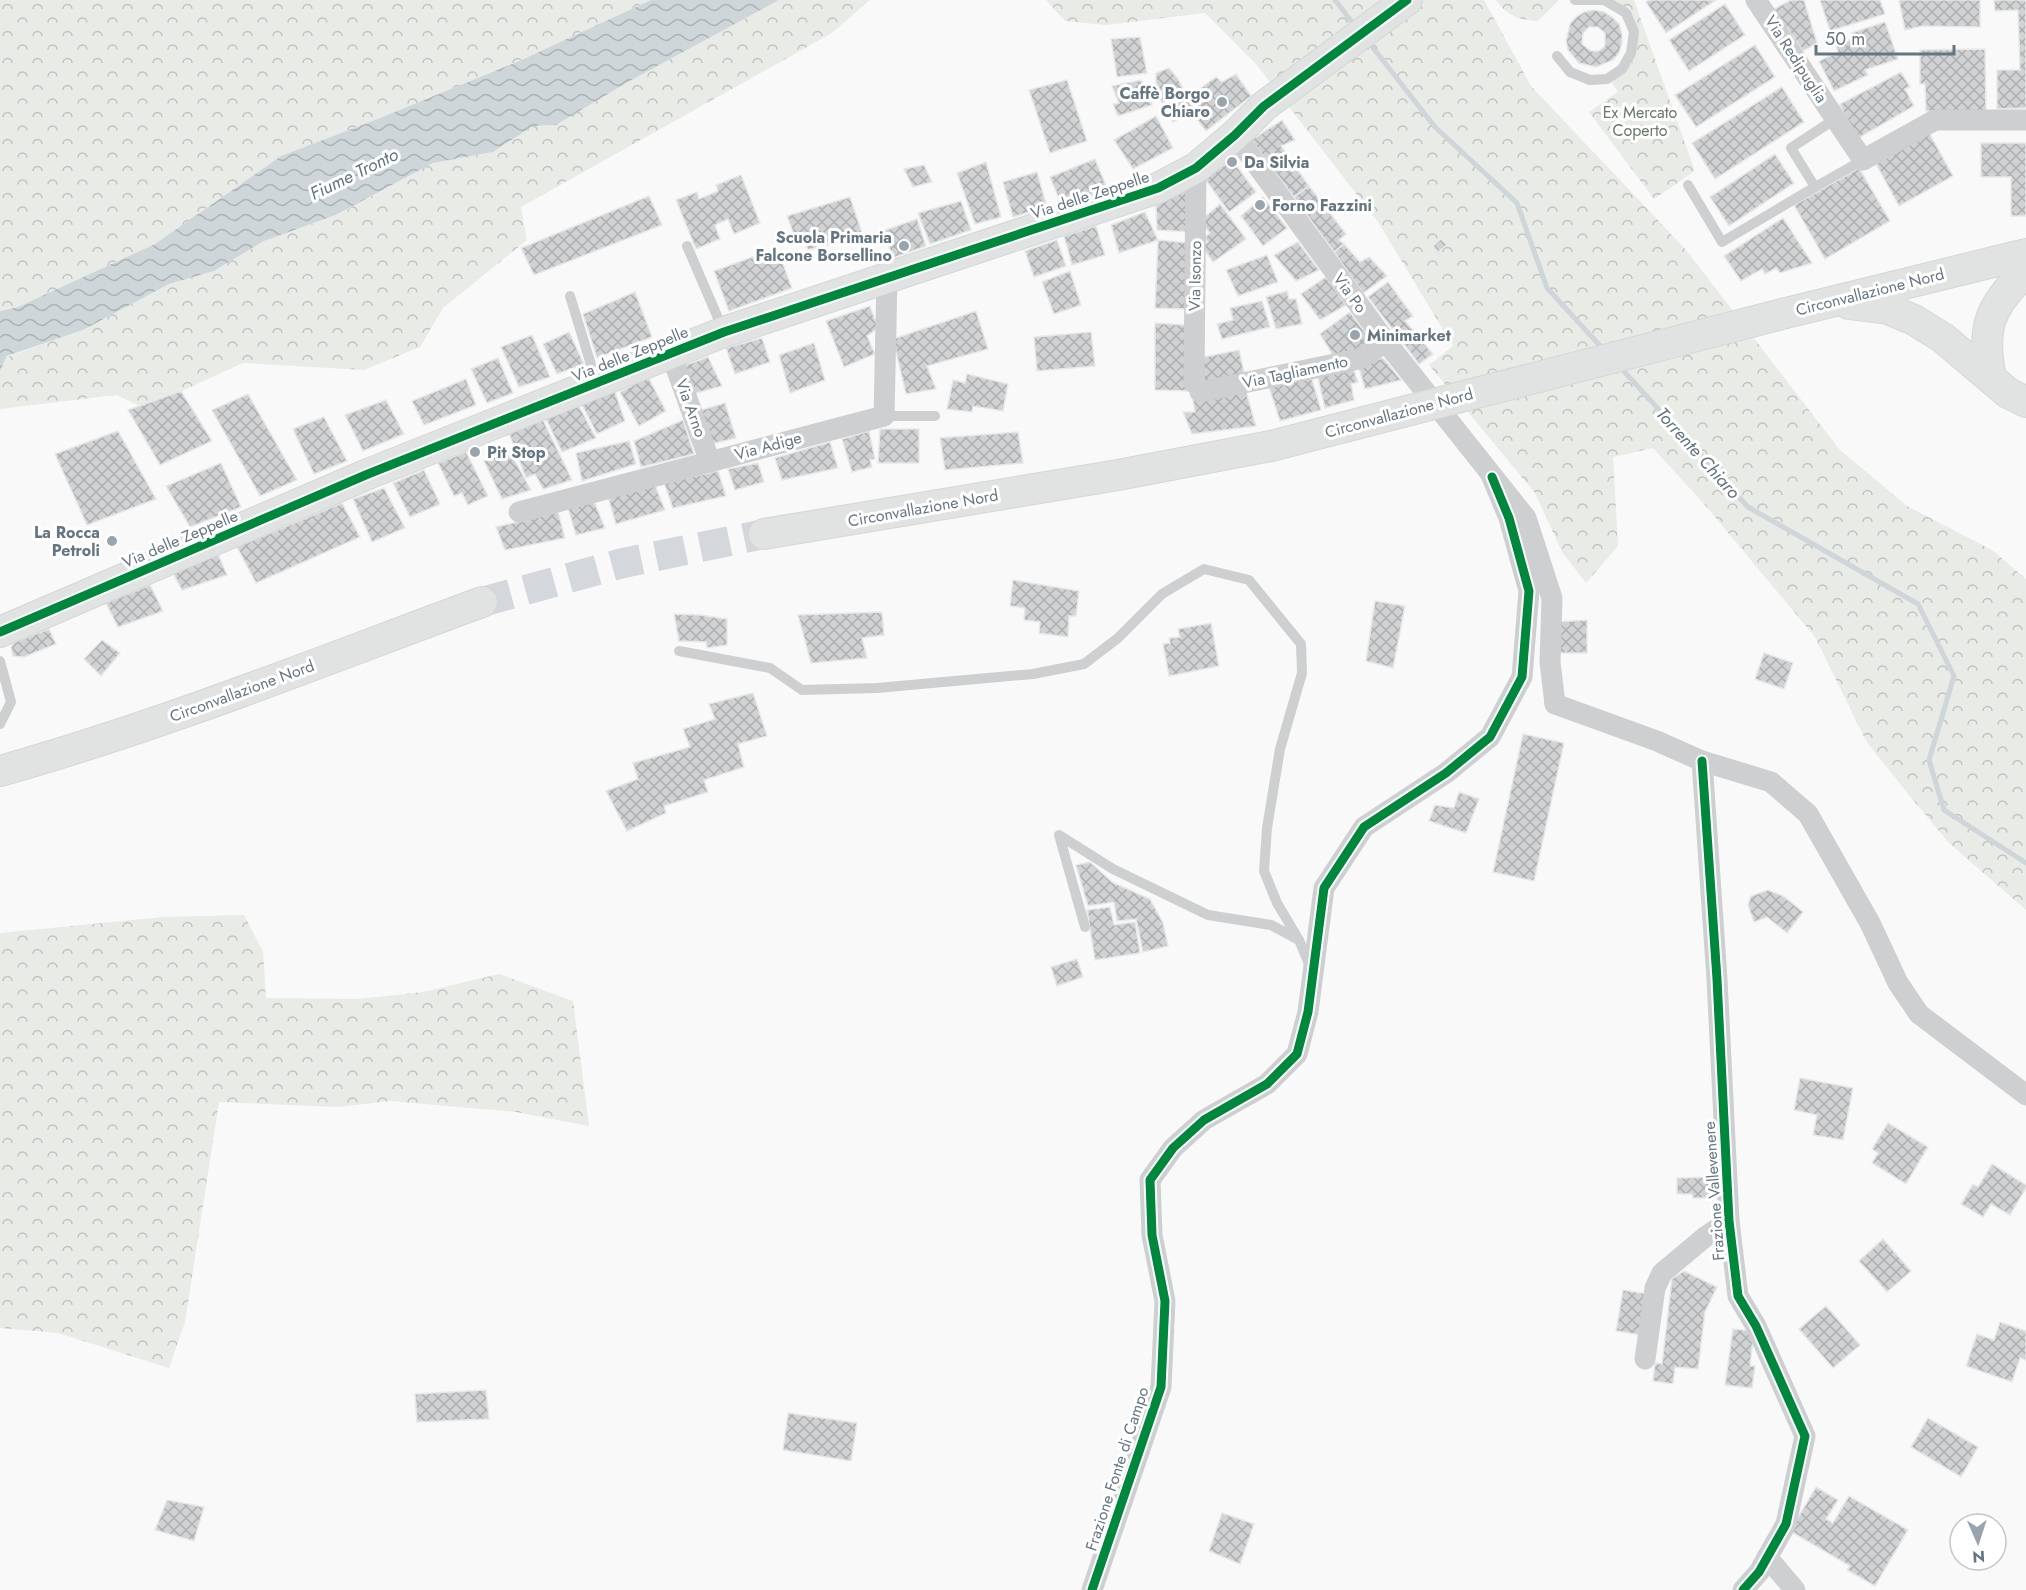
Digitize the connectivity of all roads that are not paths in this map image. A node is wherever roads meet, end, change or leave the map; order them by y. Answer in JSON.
{"nodes":[{"id":1,"x":1407,"y":0,"type":"edge"},
{"id":2,"x":1575,"y":0,"type":"edge"},
{"id":3,"x":1756,"y":0,"type":"edge"},
{"id":4,"x":1557,"y":56,"type":"dead end"},
{"id":5,"x":1835,"y":119,"type":"junction"},
{"id":6,"x":2026,"y":120,"type":"edge"},
{"id":7,"x":1235,"y":135,"type":"junction"},
{"id":8,"x":1863,"y":160,"type":"junction"},
{"id":9,"x":1196,"y":168,"type":"junction"},
{"id":10,"x":1688,"y":184,"type":"dead end"},
{"id":11,"x":1815,"y":187,"type":"junction"},
{"id":12,"x":687,"y":246,"type":"dead end"},
{"id":13,"x":2026,"y":254,"type":"edge"},
{"id":14,"x":2026,"y":272,"type":"edge"},
{"id":15,"x":887,"y":278,"type":"junction"},
{"id":16,"x":570,"y":296,"type":"dead end"},
{"id":17,"x":1834,"y":302,"type":"junction"},
{"id":18,"x":724,"y":332,"type":"junction"},
{"id":19,"x":1386,"y":342,"type":"junction"},
{"id":20,"x":671,"y":354,"type":"junction"},
{"id":21,"x":1991,"y":378,"type":"junction"},
{"id":22,"x":597,"y":384,"type":"junction"},
{"id":23,"x":1197,"y":388,"type":"joint"},
{"id":24,"x":2026,"y":402,"type":"edge"},
{"id":25,"x":884,"y":416,"type":"junction"},
{"id":26,"x":935,"y":416,"type":"dead end"},
{"id":27,"x":710,"y":462,"type":"junction"},
{"id":28,"x":1492,"y":477,"type":"junction"},
{"id":29,"x":519,"y":512,"type":"dead end"},
{"id":30,"x":764,"y":534,"type":"tunnel mouth"},
{"id":31,"x":482,"y":602,"type":"tunnel mouth"},
{"id":32,"x":0,"y":632,"type":"edge"},
{"id":33,"x":679,"y":651,"type":"dead end"},
{"id":34,"x":0,"y":661,"type":"edge"},
{"id":35,"x":0,"y":724,"type":"edge"},
{"id":36,"x":1702,"y":761,"type":"junction"},
{"id":37,"x":0,"y":771,"type":"edge"},
{"id":38,"x":1084,"y":927,"type":"dead end"},
{"id":39,"x":1299,"y":940,"type":"junction"},
{"id":40,"x":1312,"y":972,"type":"junction"},
{"id":41,"x":2026,"y":1095,"type":"edge"},
{"id":42,"x":1729,"y":1221,"type":"junction"},
{"id":43,"x":1645,"y":1359,"type":"dead end"},
{"id":44,"x":1767,"y":1557,"type":"junction"},
{"id":45,"x":1092,"y":1590,"type":"edge"},
{"id":46,"x":1743,"y":1590,"type":"edge"},
{"id":47,"x":1795,"y":1590,"type":"edge"}],
"edges":[{"from":1,"to":7,"type":"main road","name":"Via delle Zeppelle"},
{"from":2,"to":4,"type":"lane"},
{"from":3,"to":5,"type":"street","name":"Via Redipuglia"},
{"from":5,"to":8,"type":"street","name":"Via Redipuglia"},
{"from":5,"to":11,"type":"lane","name":"Via Redipuglia"},
{"from":6,"to":8,"type":"street"},
{"from":7,"to":9,"type":"main road","name":"Via delle Zeppelle"},
{"from":7,"to":19,"type":"street","name":"Via Po"},
{"from":8,"to":11,"type":"lane"},
{"from":9,"to":15,"type":"main road","name":"Via delle Zeppelle"},
{"from":9,"to":23,"type":"street","name":"Via Isonzo"},
{"from":10,"to":11,"type":"lane"},
{"from":12,"to":18,"type":"lane"},
{"from":13,"to":17,"type":"main road","name":"Circonvallazione Nord"},
{"from":14,"to":21,"type":"main road"},
{"from":15,"to":18,"type":"main road","name":"Via delle Zeppelle"},
{"from":15,"to":25,"type":"street"},
{"from":16,"to":22,"type":"lane"},
{"from":17,"to":21,"type":"main road"},
{"from":17,"to":30,"type":"main road","name":"Circonvallazione Nord","bridge":true},
{"from":18,"to":20,"type":"main road","name":"Via delle Zeppelle"},
{"from":19,"to":23,"type":"street","name":"Via Tagliamento"},
{"from":19,"to":28,"type":"street","name":"Via Po"},
{"from":20,"to":22,"type":"main road","name":"Via delle Zeppelle"},
{"from":20,"to":27,"type":"street","name":"Via Arno"},
{"from":21,"to":24,"type":"main road"},
{"from":22,"to":32,"type":"main road","name":"Via delle Zeppelle"},
{"from":25,"to":26,"type":"lane"},
{"from":25,"to":27,"type":"street","name":"Via Adige"},
{"from":27,"to":29,"type":"street","name":"Via Adige"},
{"from":28,"to":36,"type":"street"},
{"from":28,"to":40,"type":"street","name":"Frazione Fonte di Campo"},
{"from":31,"to":37,"type":"main road","name":"Circonvallazione Nord"},
{"from":33,"to":39,"type":"lane"},
{"from":34,"to":35,"type":"lane"},
{"from":36,"to":41,"type":"street"},
{"from":36,"to":42,"type":"street","name":"Frazione Vallevenere"},
{"from":38,"to":39,"type":"lane"},
{"from":39,"to":40,"type":"lane"},
{"from":40,"to":45,"type":"street","name":"Frazione Fonte di Campo"},
{"from":42,"to":43,"type":"street"},
{"from":42,"to":44,"type":"street","name":"Frazione Vallevenere"},
{"from":44,"to":46,"type":"street","name":"Frazione Vallevenere"},
{"from":44,"to":47,"type":"street"}]}
